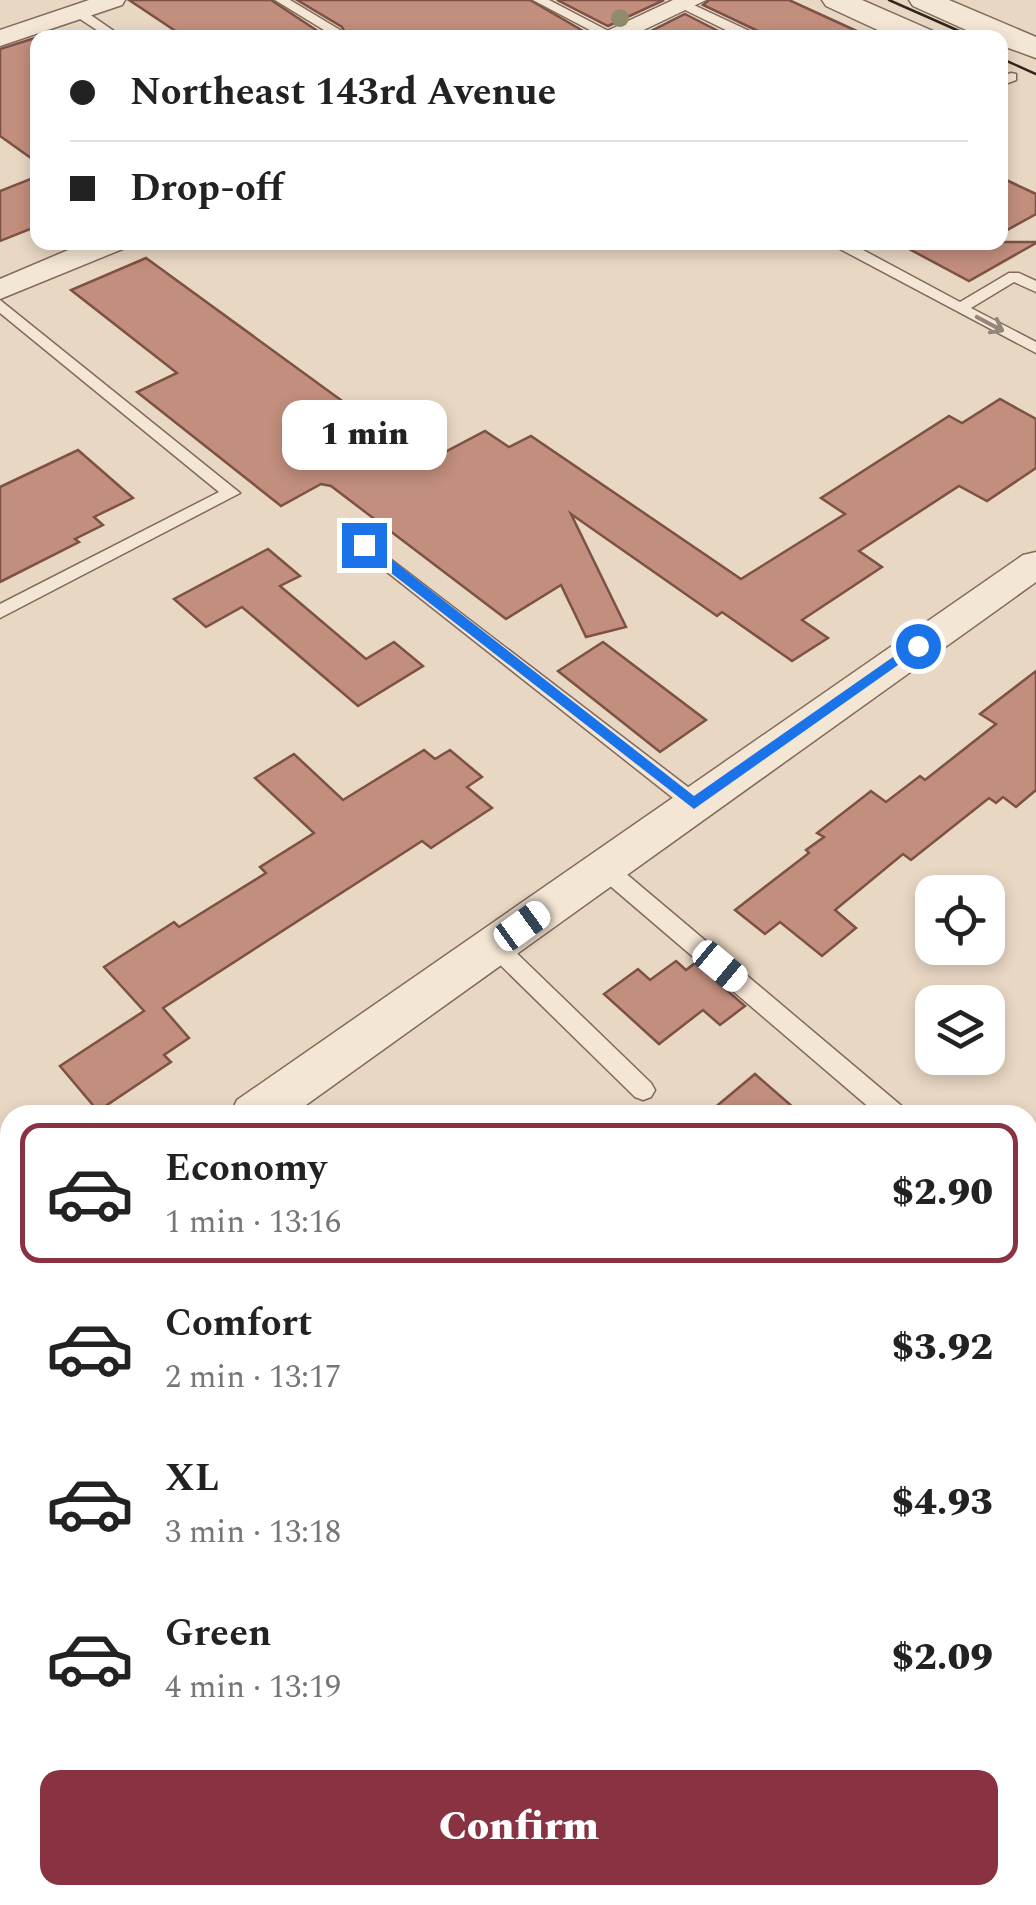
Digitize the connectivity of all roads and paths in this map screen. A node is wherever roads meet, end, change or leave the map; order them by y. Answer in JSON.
{"nodes":[{"id":1,"x":113,"y":0,"type":"edge"},
{"id":2,"x":281,"y":0,"type":"edge"},
{"id":3,"x":539,"y":0,"type":"edge"},
{"id":4,"x":838,"y":0,"type":"edge"},
{"id":5,"x":689,"y":2,"type":"edge"},
{"id":6,"x":941,"y":2,"type":"edge"},
{"id":7,"x":78,"y":12,"type":"junction"},
{"id":8,"x":106,"y":30,"type":"edge"},
{"id":9,"x":334,"y":30,"type":"edge"},
{"id":10,"x":596,"y":30,"type":"edge"},
{"id":11,"x":621,"y":30,"type":"edge"},
{"id":12,"x":739,"y":30,"type":"edge"},
{"id":13,"x":904,"y":30,"type":"edge"},
{"id":14,"x":998,"y":30,"type":"edge"},
{"id":15,"x":1008,"y":35,"type":"edge"},
{"id":16,"x":0,"y":38,"type":"edge"},
{"id":17,"x":1036,"y":49,"type":"edge"},
{"id":18,"x":95,"y":250,"type":"edge"},
{"id":19,"x":852,"y":250,"type":"edge"},
{"id":20,"x":1036,"y":287,"type":"edge"},
{"id":21,"x":0,"y":290,"type":"edge"},
{"id":22,"x":0,"y":305,"type":"edge"},
{"id":23,"x":960,"y":308,"type":"junction"},
{"id":24,"x":1036,"y":348,"type":"edge"},
{"id":25,"x":364,"y":545,"type":"dead end"},
{"id":26,"x":1036,"y":564,"type":"edge"},
{"id":27,"x":0,"y":612,"type":"edge"},
{"id":28,"x":694,"y":804,"type":"junction"},
{"id":29,"x":603,"y":868,"type":"junction"},
{"id":30,"x":494,"y":945,"type":"junction"},
{"id":31,"x":643,"y":1090,"type":"dead end"},
{"id":32,"x":268,"y":1105,"type":"edge"},
{"id":33,"x":883,"y":1105,"type":"edge"}],
"edges":[{"from":1,"to":7,"type":"street"},
{"from":2,"to":9,"type":"lane"},
{"from":3,"to":10,"type":"lane"},
{"from":4,"to":13,"type":"street"},
{"from":5,"to":11,"type":"street"},
{"from":5,"to":12,"type":"lane"},
{"from":6,"to":14,"type":"street"},
{"from":7,"to":8,"type":"lane"},
{"from":7,"to":16,"type":"street"},
{"from":15,"to":17,"type":"street"},
{"from":18,"to":21,"type":"street"},
{"from":19,"to":23,"type":"lane"},
{"from":20,"to":23,"type":"lane"},
{"from":22,"to":27,"type":"lane"},
{"from":23,"to":24,"type":"lane","one_way":true},
{"from":25,"to":28,"type":"lane"},
{"from":26,"to":28,"type":"street"},
{"from":28,"to":29,"type":"street"},
{"from":29,"to":30,"type":"street"},
{"from":29,"to":33,"type":"lane"},
{"from":30,"to":31,"type":"lane"},
{"from":30,"to":32,"type":"street"}]}
